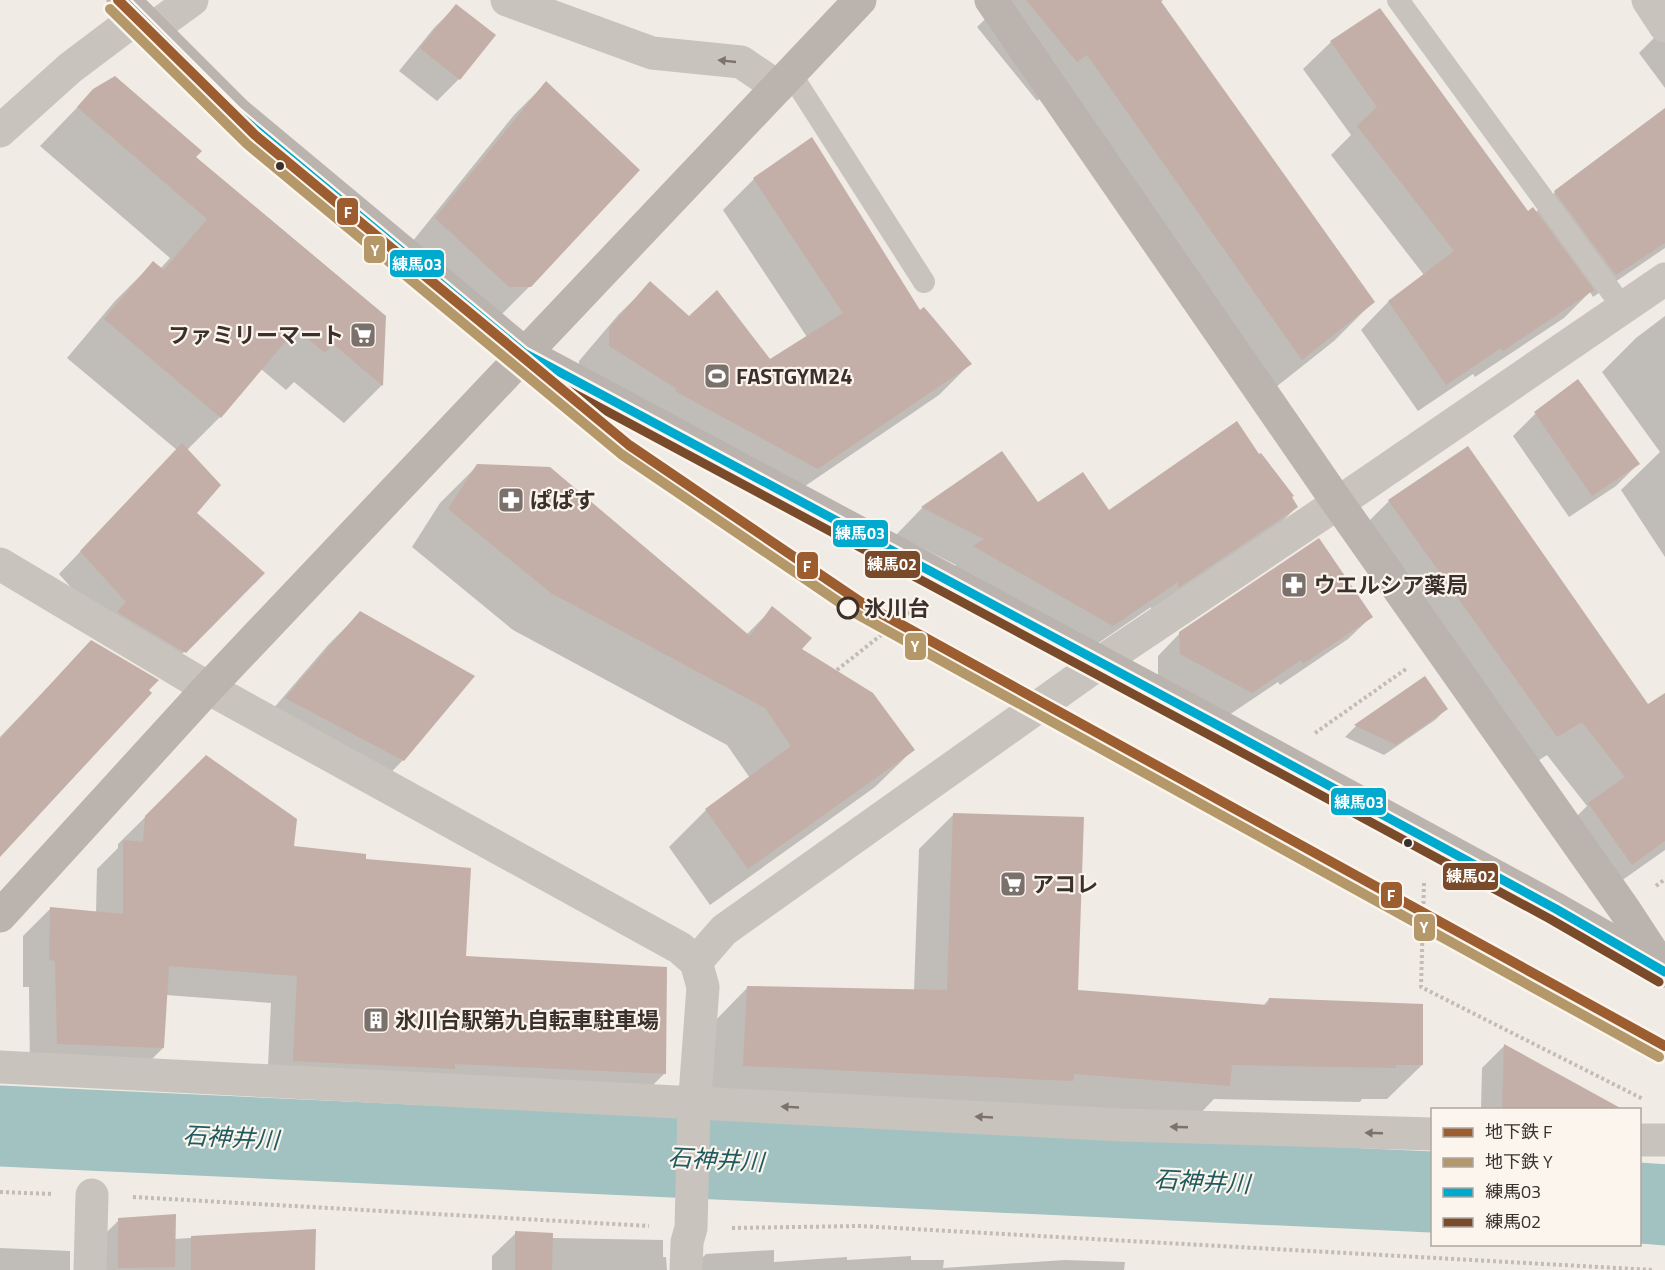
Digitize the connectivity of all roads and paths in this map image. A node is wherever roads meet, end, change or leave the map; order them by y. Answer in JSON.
{"nodes":[{"id":1,"x":192,"y":0,"type":"edge"},
{"id":2,"x":507,"y":0,"type":"edge"},
{"id":3,"x":860,"y":0,"type":"edge"},
{"id":4,"x":991,"y":0,"type":"edge"},
{"id":5,"x":1398,"y":0,"type":"edge"},
{"id":6,"x":1648,"y":0,"type":"edge"},
{"id":7,"x":138,"y":15,"type":"edge"},
{"id":8,"x":1665,"y":26,"type":"edge"},
{"id":9,"x":785,"y":81,"type":"junction"},
{"id":10,"x":0,"y":131,"type":"edge"},
{"id":11,"x":1665,"y":279,"type":"edge"},
{"id":12,"x":924,"y":282,"type":"dead end"},
{"id":13,"x":1624,"y":309,"type":"junction"},
{"id":14,"x":525,"y":353,"type":"junction"},
{"id":15,"x":1338,"y":503,"type":"junction"},
{"id":16,"x":0,"y":564,"type":"edge"},
{"id":17,"x":916,"y":607,"type":"dead end"},
{"id":18,"x":1400,"y":660,"type":"dead end"},
{"id":19,"x":1101,"y":662,"type":"junction"},
{"id":20,"x":837,"y":670,"type":"dead end"},
{"id":21,"x":208,"y":688,"type":"junction"},
{"id":22,"x":1308,"y":738,"type":"dead end"},
{"id":23,"x":1424,"y":874,"type":"dead end"},
{"id":24,"x":0,"y":916,"type":"edge"},
{"id":25,"x":696,"y":962,"type":"junction"},
{"id":26,"x":1665,"y":971,"type":"edge"},
{"id":27,"x":0,"y":1067,"type":"edge"},
{"id":28,"x":1644,"y":1099,"type":"dead end"},
{"id":29,"x":695,"y":1105,"type":"junction"},
{"id":30,"x":1431,"y":1134,"type":"edge"},
{"id":31,"x":1641,"y":1140,"type":"edge"},
{"id":32,"x":1665,"y":1140,"type":"edge"},
{"id":33,"x":0,"y":1192,"type":"edge"},
{"id":34,"x":92,"y":1195,"type":"junction"},
{"id":35,"x":691,"y":1222,"type":"junction"},
{"id":36,"x":90,"y":1270,"type":"edge"},
{"id":37,"x":686,"y":1270,"type":"edge"},
{"id":38,"x":1653,"y":1270,"type":"edge"}],
"edges":[{"from":1,"to":7,"type":"street"},
{"from":9,"to":2,"type":"street","one_way":true},
{"from":3,"to":9,"type":"street"},
{"from":4,"to":15,"type":"street"},
{"from":5,"to":13,"type":"lane"},
{"from":6,"to":8,"type":"street"},
{"from":7,"to":10,"type":"street"},
{"from":7,"to":14,"type":"street"},
{"from":9,"to":12,"type":"lane"},
{"from":9,"to":14,"type":"street"},
{"from":11,"to":13,"type":"street"},
{"from":13,"to":15,"type":"street"},
{"from":14,"to":19,"type":"street"},
{"from":14,"to":21,"type":"street"},
{"from":15,"to":19,"type":"street"},
{"from":15,"to":26,"type":"street"},
{"from":16,"to":21,"type":"street"},
{"from":17,"to":20,"type":"path"},
{"from":18,"to":22,"type":"path"},
{"from":19,"to":25,"type":"street"},
{"from":19,"to":26,"type":"street"},
{"from":21,"to":24,"type":"street"},
{"from":21,"to":25,"type":"street"},
{"from":23,"to":28,"type":"path"},
{"from":25,"to":29,"type":"street"},
{"from":27,"to":29,"type":"street"},
{"from":30,"to":29,"type":"street","one_way":true},
{"from":29,"to":35,"type":"street"},
{"from":31,"to":32,"type":"street"},
{"from":33,"to":34,"type":"path"},
{"from":34,"to":35,"type":"path"},
{"from":34,"to":36,"type":"street"},
{"from":35,"to":37,"type":"street"},
{"from":35,"to":38,"type":"path"}]}
